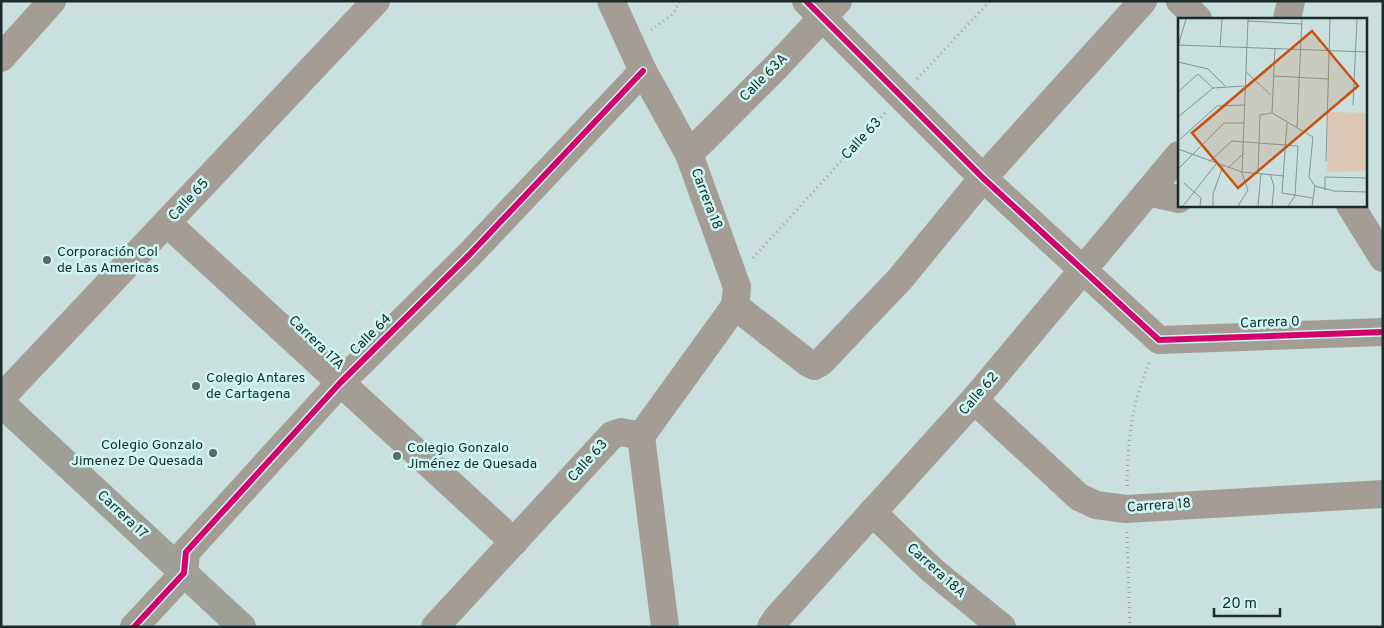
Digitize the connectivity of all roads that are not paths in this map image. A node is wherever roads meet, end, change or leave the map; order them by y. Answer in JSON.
{"nodes":[{"id":1,"x":52,"y":1,"type":"edge"},
{"id":2,"x":376,"y":1,"type":"edge"},
{"id":3,"x":611,"y":1,"type":"edge"},
{"id":4,"x":1142,"y":1,"type":"edge"},
{"id":5,"x":1180,"y":1,"type":"edge"},
{"id":6,"x":1291,"y":1,"type":"edge"},
{"id":7,"x":822,"y":7,"type":"edge"},
{"id":8,"x":1197,"y":18,"type":"edge"},
{"id":9,"x":1287,"y":18,"type":"edge"},
{"id":10,"x":1,"y":58,"type":"edge"},
{"id":11,"x":643,"y":71,"type":"junction"},
{"id":12,"x":689,"y":154,"type":"junction"},
{"id":13,"x":1178,"y":156,"type":"edge"},
{"id":14,"x":983,"y":178,"type":"junction"},
{"id":15,"x":1148,"y":192,"type":"junction"},
{"id":16,"x":1178,"y":199,"type":"edge"},
{"id":17,"x":1365,"y":214,"type":"edge"},
{"id":18,"x":167,"y":223,"type":"junction"},
{"id":19,"x":1383,"y":258,"type":"edge"},
{"id":20,"x":1083,"y":271,"type":"junction"},
{"id":21,"x":735,"y":306,"type":"junction"},
{"id":22,"x":1383,"y":332,"type":"edge"},
{"id":23,"x":340,"y":383,"type":"junction"},
{"id":24,"x":1,"y":398,"type":"edge"},
{"id":25,"x":974,"y":400,"type":"junction"},
{"id":26,"x":1,"y":403,"type":"edge"},
{"id":27,"x":640,"y":436,"type":"junction"},
{"id":28,"x":1383,"y":494,"type":"edge"},
{"id":29,"x":872,"y":512,"type":"junction"},
{"id":30,"x":514,"y":542,"type":"junction"},
{"id":31,"x":184,"y":573,"type":"junction"},
{"id":32,"x":134,"y":627,"type":"edge"},
{"id":33,"x":242,"y":627,"type":"edge"},
{"id":34,"x":435,"y":627,"type":"edge"},
{"id":35,"x":665,"y":627,"type":"edge"},
{"id":36,"x":771,"y":627,"type":"edge"},
{"id":37,"x":1002,"y":627,"type":"edge"}],
"edges":[{"from":1,"to":10,"type":"street"},
{"from":2,"to":18,"type":"street","name":"Calle 65"},
{"from":3,"to":11,"type":"street","name":"Carrera 18"},
{"from":4,"to":14,"type":"street"},
{"from":5,"to":8,"type":"street"},
{"from":6,"to":9,"type":"street"},
{"from":7,"to":12,"type":"street","name":"Calle 63A"},
{"from":7,"to":14,"type":"street"},
{"from":11,"to":12,"type":"street","name":"Carrera 18"},
{"from":11,"to":23,"type":"street","name":"Calle 64"},
{"from":12,"to":21,"type":"street","name":"Carrera 18"},
{"from":13,"to":15,"type":"street","name":"Calle 62"},
{"from":14,"to":20,"type":"street"},
{"from":14,"to":21,"type":"street"},
{"from":15,"to":16,"type":"street"},
{"from":15,"to":20,"type":"street","name":"Calle 62"},
{"from":17,"to":19,"type":"street"},
{"from":18,"to":23,"type":"street","name":"Carrera 17A"},
{"from":18,"to":24,"type":"street","name":"Calle 65"},
{"from":20,"to":22,"type":"street","name":"Carrera 0"},
{"from":20,"to":25,"type":"street","name":"Calle 62"},
{"from":21,"to":27,"type":"street"},
{"from":23,"to":30,"type":"street","name":"Carrera 17A"},
{"from":23,"to":31,"type":"street","name":"Calle 64"},
{"from":25,"to":28,"type":"street","name":"Carrera 18"},
{"from":25,"to":29,"type":"street","name":"Calle 62"},
{"from":26,"to":31,"type":"main road","name":"Carrera 17"},
{"from":27,"to":30,"type":"street","name":"Calle 63"},
{"from":27,"to":35,"type":"street"},
{"from":29,"to":36,"type":"street","name":"Calle 62"},
{"from":29,"to":37,"type":"street","name":"Carrera 18A"},
{"from":30,"to":34,"type":"street","name":"Calle 63"},
{"from":31,"to":32,"type":"street"},
{"from":31,"to":33,"type":"main road","name":"Carrera 17"}]}
